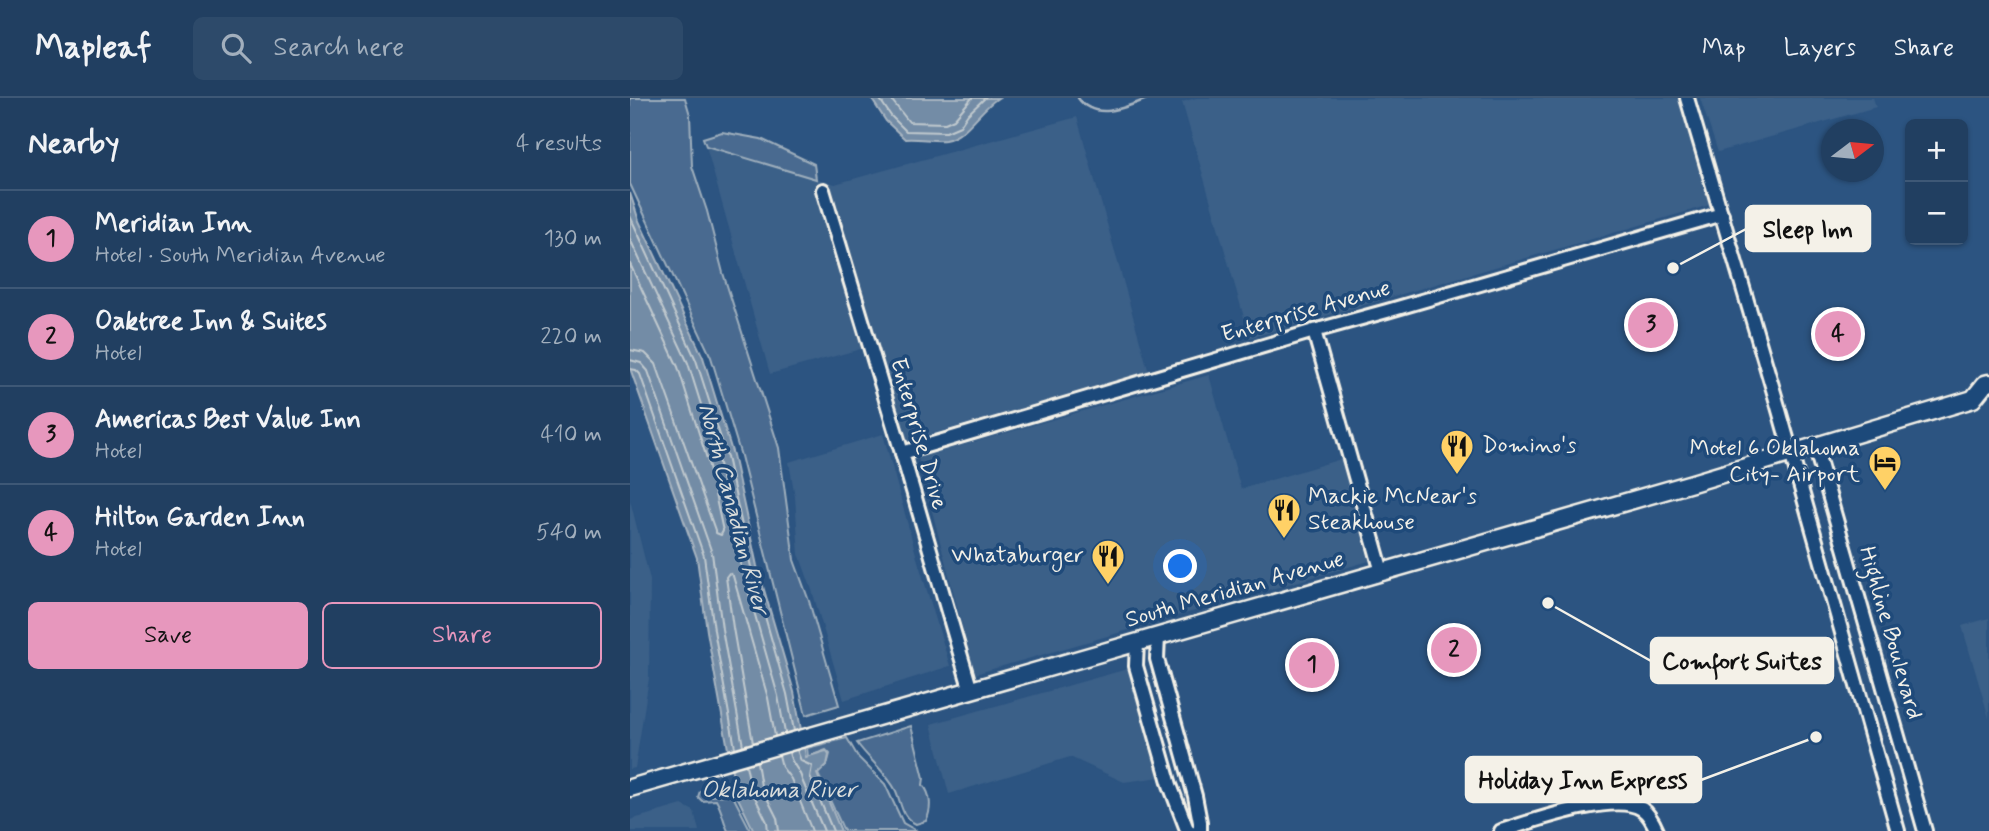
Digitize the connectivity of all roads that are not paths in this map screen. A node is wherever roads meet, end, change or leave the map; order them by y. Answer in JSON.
{"nodes":[{"id":1,"x":1687,"y":98,"type":"edge"},
{"id":2,"x":823,"y":190,"type":"dead end"},
{"id":3,"x":1722,"y":214,"type":"junction"},
{"id":4,"x":1314,"y":331,"type":"junction"},
{"id":5,"x":1989,"y":383,"type":"edge"},
{"id":6,"x":1981,"y":401,"type":"edge"},
{"id":7,"x":1815,"y":446,"type":"junction"},
{"id":8,"x":902,"y":453,"type":"junction"},
{"id":9,"x":1791,"y":454,"type":"junction"},
{"id":10,"x":1833,"y":511,"type":"junction"},
{"id":11,"x":1809,"y":519,"type":"junction"},
{"id":12,"x":1382,"y":572,"type":"junction"},
{"id":13,"x":1158,"y":636,"type":"junction"},
{"id":14,"x":1137,"y":642,"type":"junction"},
{"id":15,"x":971,"y":691,"type":"junction"},
{"id":16,"x":1178,"y":732,"type":"junction"},
{"id":17,"x":1157,"y":737,"type":"junction"},
{"id":18,"x":1187,"y":764,"type":"junction"},
{"id":19,"x":1166,"y":770,"type":"junction"},
{"id":20,"x":637,"y":786,"type":"edge"},
{"id":21,"x":1189,"y":831,"type":"edge"},
{"id":22,"x":1200,"y":831,"type":"edge"},
{"id":23,"x":1501,"y":831,"type":"edge"},
{"id":24,"x":1657,"y":831,"type":"edge"},
{"id":25,"x":1898,"y":831,"type":"edge"},
{"id":26,"x":1925,"y":831,"type":"edge"}],
"edges":[{"from":1,"to":3,"type":"street","name":"Highline Boulevard"},
{"from":2,"to":8,"type":"street","name":"Enterprise Drive"},
{"from":3,"to":4,"type":"street","name":"Enterprise Avenue"},
{"from":3,"to":9,"type":"street","name":"Highline Boulevard"},
{"from":4,"to":8,"type":"street","name":"Enterprise Avenue"},
{"from":4,"to":12,"type":"street"},
{"from":5,"to":6,"type":"main road","name":"South Meridian Avenue"},
{"from":6,"to":7,"type":"main road","name":"South Meridian Avenue"},
{"from":7,"to":9,"type":"main road","name":"South Meridian Avenue"},
{"from":7,"to":10,"type":"street","name":"Highline Boulevard"},
{"from":8,"to":15,"type":"street","name":"Enterprise Drive"},
{"from":9,"to":11,"type":"street","name":"Highline Boulevard"},
{"from":9,"to":12,"type":"main road","name":"South Meridian Avenue"},
{"from":10,"to":11,"type":"street"},
{"from":10,"to":26,"type":"street","name":"Highline Boulevard"},
{"from":11,"to":25,"type":"street","name":"Highline Boulevard"},
{"from":12,"to":13,"type":"main road","name":"South Meridian Avenue"},
{"from":13,"to":14,"type":"main road","name":"South Meridian Avenue"},
{"from":13,"to":16,"type":"street"},
{"from":14,"to":15,"type":"main road","name":"South Meridian Avenue"},
{"from":14,"to":17,"type":"street"},
{"from":15,"to":20,"type":"main road","name":"South Meridian Avenue"},
{"from":16,"to":17,"type":"street"},
{"from":16,"to":18,"type":"street"},
{"from":17,"to":19,"type":"street"},
{"from":18,"to":19,"type":"street"},
{"from":18,"to":22,"type":"street"},
{"from":19,"to":21,"type":"street"},
{"from":23,"to":24,"type":"street"}]}
